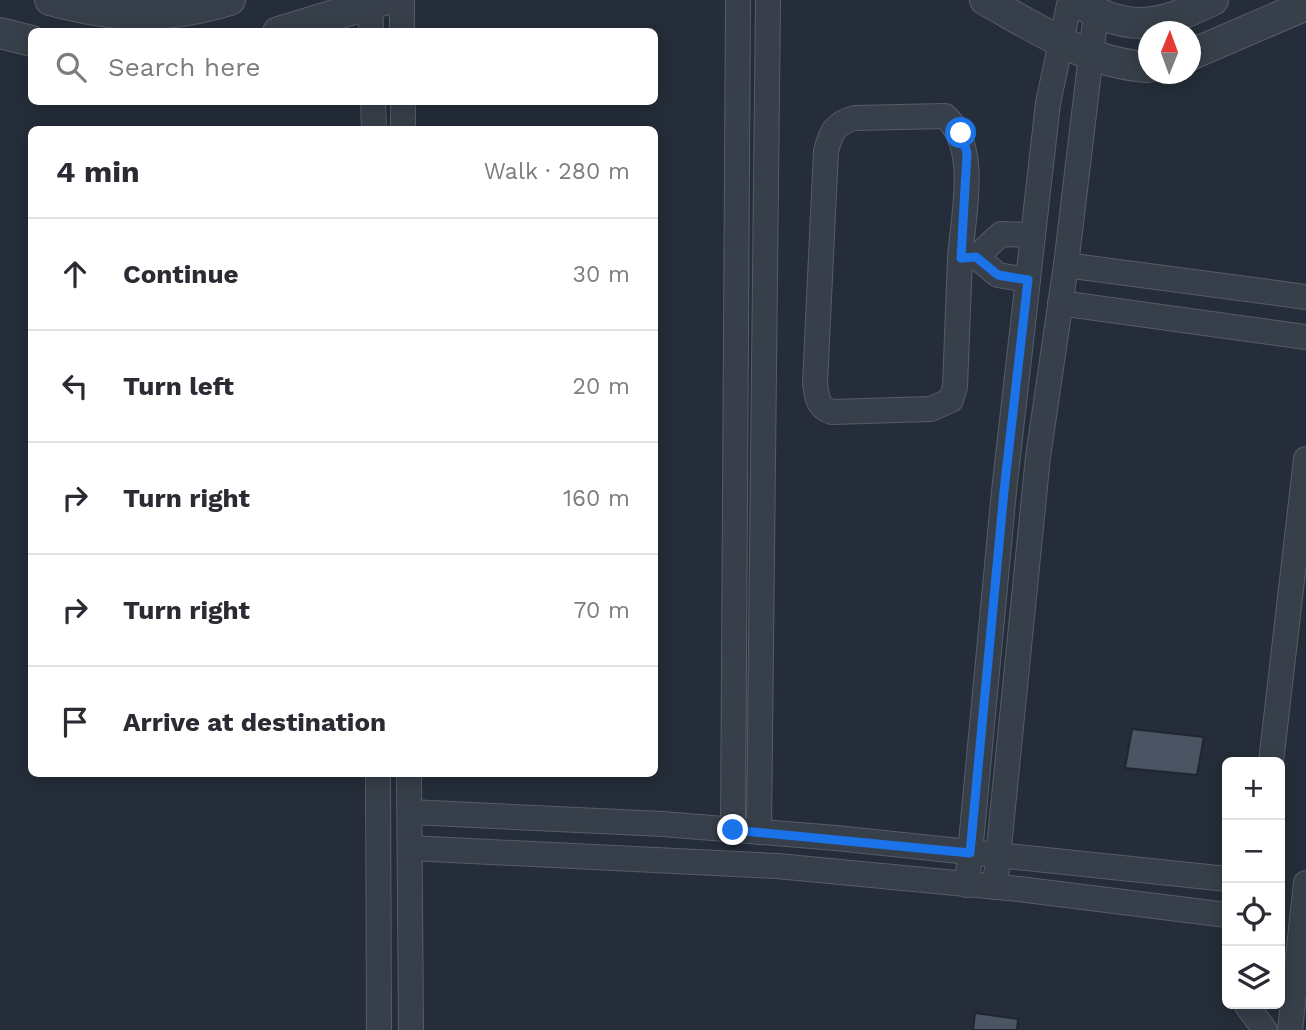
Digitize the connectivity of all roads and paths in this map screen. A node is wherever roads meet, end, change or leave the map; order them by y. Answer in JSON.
{"nodes":[{"id":1,"x":50,"y":0,"type":"edge"},
{"id":2,"x":230,"y":0,"type":"edge"},
{"id":3,"x":402,"y":0,"type":"edge"},
{"id":4,"x":738,"y":0,"type":"edge"},
{"id":5,"x":768,"y":0,"type":"edge"},
{"id":6,"x":985,"y":0,"type":"edge"},
{"id":7,"x":1213,"y":0,"type":"edge"},
{"id":8,"x":1080,"y":4,"type":"edge"},
{"id":9,"x":1306,"y":5,"type":"edge"},
{"id":10,"x":374,"y":9,"type":"edge"},
{"id":11,"x":295,"y":28,"type":"edge"},
{"id":12,"x":402,"y":28,"type":"edge"},
{"id":13,"x":0,"y":33,"type":"edge"},
{"id":14,"x":28,"y":40,"type":"edge"},
{"id":15,"x":1061,"y":43,"type":"junction"},
{"id":16,"x":1201,"y":51,"type":"edge"},
{"id":17,"x":1090,"y":54,"type":"junction"},
{"id":18,"x":1138,"y":64,"type":"edge"},
{"id":19,"x":373,"y":105,"type":"edge"},
{"id":20,"x":403,"y":105,"type":"edge"},
{"id":21,"x":374,"y":126,"type":"edge"},
{"id":22,"x":403,"y":126,"type":"edge"},
{"id":23,"x":1033,"y":235,"type":"junction"},
{"id":24,"x":968,"y":258,"type":"junction"},
{"id":25,"x":1066,"y":265,"type":"junction"},
{"id":26,"x":1028,"y":280,"type":"junction"},
{"id":27,"x":1306,"y":297,"type":"edge"},
{"id":28,"x":1060,"y":303,"type":"junction"},
{"id":29,"x":1306,"y":337,"type":"edge"},
{"id":30,"x":1306,"y":459,"type":"edge"},
{"id":31,"x":1272,"y":757,"type":"edge"},
{"id":32,"x":377,"y":777,"type":"edge"},
{"id":33,"x":409,"y":777,"type":"edge"},
{"id":34,"x":410,"y":812,"type":"junction"},
{"id":35,"x":733,"y":830,"type":"junction"},
{"id":36,"x":759,"y":832,"type":"junction"},
{"id":37,"x":410,"y":848,"type":"junction"},
{"id":38,"x":970,"y":853,"type":"junction"},
{"id":39,"x":996,"y":856,"type":"junction"},
{"id":40,"x":1222,"y":879,"type":"edge"},
{"id":41,"x":1306,"y":883,"type":"edge"},
{"id":42,"x":967,"y":885,"type":"junction"},
{"id":43,"x":995,"y":887,"type":"junction"},
{"id":44,"x":1222,"y":914,"type":"edge"},
{"id":45,"x":1246,"y":1013,"type":"edge"},
{"id":46,"x":379,"y":1030,"type":"edge"},
{"id":47,"x":411,"y":1030,"type":"edge"},
{"id":48,"x":1265,"y":1030,"type":"edge"},
{"id":49,"x":1290,"y":1030,"type":"edge"}],
"edges":[{"from":1,"to":2,"type":"street"},
{"from":3,"to":12,"type":"street"},
{"from":4,"to":35,"type":"street"},
{"from":5,"to":36,"type":"street"},
{"from":6,"to":15,"type":"street"},
{"from":7,"to":8,"type":"street"},
{"from":8,"to":15,"type":"street"},
{"from":8,"to":17,"type":"street"},
{"from":9,"to":16,"type":"street"},
{"from":10,"to":11,"type":"street"},
{"from":13,"to":14,"type":"street"},
{"from":15,"to":17,"type":"street"},
{"from":15,"to":23,"type":"street"},
{"from":17,"to":18,"type":"street"},
{"from":17,"to":25,"type":"street"},
{"from":19,"to":21,"type":"street"},
{"from":20,"to":22,"type":"street"},
{"from":23,"to":24,"type":"street"},
{"from":23,"to":26,"type":"street"},
{"from":24,"to":24,"type":"street"},
{"from":24,"to":26,"type":"street"},
{"from":25,"to":27,"type":"street"},
{"from":25,"to":28,"type":"street"},
{"from":26,"to":38,"type":"street"},
{"from":28,"to":29,"type":"street"},
{"from":28,"to":39,"type":"street"},
{"from":30,"to":31,"type":"street"},
{"from":32,"to":46,"type":"street"},
{"from":33,"to":34,"type":"street"},
{"from":34,"to":35,"type":"street"},
{"from":34,"to":37,"type":"street"},
{"from":35,"to":36,"type":"street"},
{"from":36,"to":38,"type":"street"},
{"from":37,"to":42,"type":"street"},
{"from":37,"to":47,"type":"street"},
{"from":38,"to":39,"type":"street"},
{"from":38,"to":42,"type":"street"},
{"from":39,"to":40,"type":"street"},
{"from":39,"to":43,"type":"street"},
{"from":41,"to":49,"type":"street"},
{"from":42,"to":43,"type":"street"},
{"from":43,"to":44,"type":"street"},
{"from":45,"to":48,"type":"street"}]}
